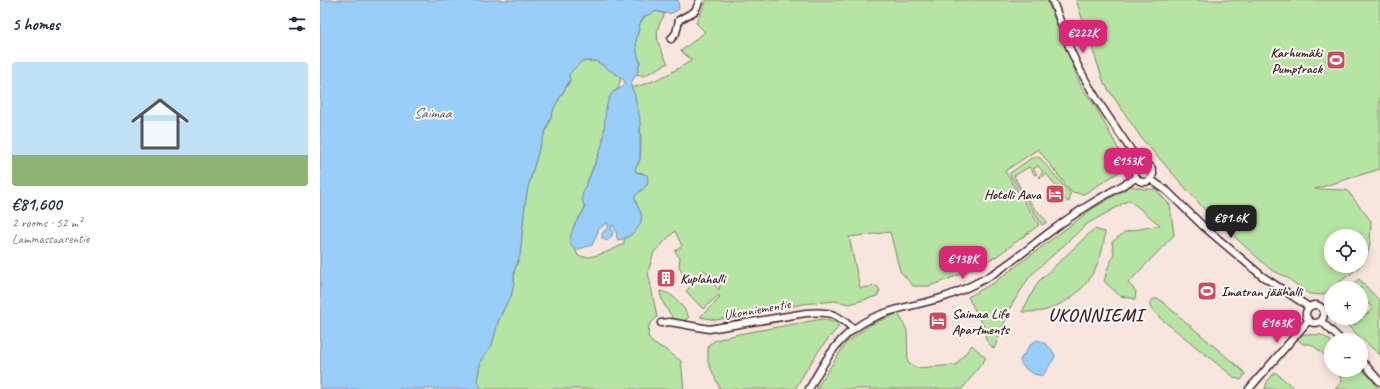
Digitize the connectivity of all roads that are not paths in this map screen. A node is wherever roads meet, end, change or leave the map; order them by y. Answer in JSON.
{"nodes":[{"id":1,"x":700,"y":0,"type":"edge"},
{"id":2,"x":1052,"y":0,"type":"edge"},
{"id":3,"x":671,"y":39,"type":"dead end"},
{"id":4,"x":1141,"y":164,"type":"junction"},
{"id":5,"x":1136,"y":178,"type":"junction"},
{"id":6,"x":1150,"y":179,"type":"junction"},
{"id":7,"x":1309,"y":307,"type":"junction"},
{"id":8,"x":1309,"y":320,"type":"junction"},
{"id":9,"x":1321,"y":321,"type":"junction"},
{"id":10,"x":661,"y":323,"type":"dead end"},
{"id":11,"x":853,"y":329,"type":"junction"},
{"id":12,"x":1334,"y":333,"type":"edge"},
{"id":13,"x":1368,"y":368,"type":"edge"},
{"id":14,"x":1380,"y":382,"type":"edge"},
{"id":15,"x":809,"y":389,"type":"edge"},
{"id":16,"x":1249,"y":389,"type":"edge"}],
"edges":[{"from":1,"to":3,"type":"street"},
{"from":2,"to":4,"type":"street"},
{"from":4,"to":5,"type":"street"},
{"from":4,"to":6,"type":"street"},
{"from":5,"to":6,"type":"street"},
{"from":5,"to":11,"type":"street"},
{"from":6,"to":7,"type":"street"},
{"from":7,"to":8,"type":"street"},
{"from":7,"to":9,"type":"street"},
{"from":8,"to":9,"type":"street"},
{"from":8,"to":16,"type":"street"},
{"from":9,"to":12,"type":"street"},
{"from":10,"to":11,"type":"street","name":"Ukonniementie"},
{"from":11,"to":15,"type":"street"},
{"from":13,"to":14,"type":"street"}]}
